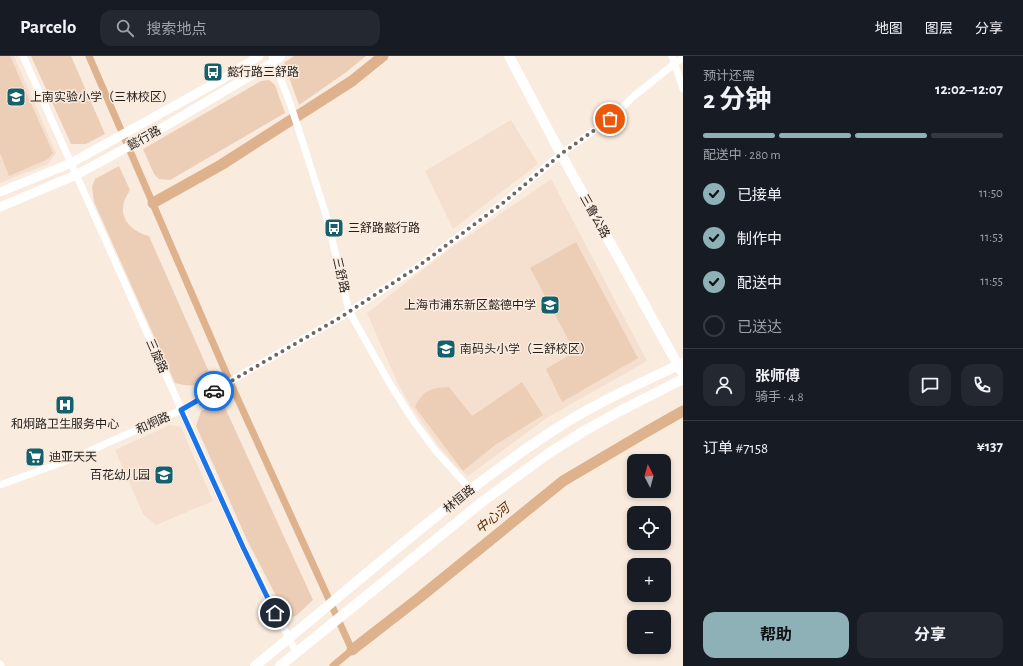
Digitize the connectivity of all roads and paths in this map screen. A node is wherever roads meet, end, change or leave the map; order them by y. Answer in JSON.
{"nodes":[{"id":1,"x":23,"y":56,"type":"edge"},
{"id":2,"x":259,"y":56,"type":"edge"},
{"id":3,"x":509,"y":56,"type":"edge"},
{"id":4,"x":672,"y":56,"type":"edge"},
{"id":5,"x":683,"y":57,"type":"edge"},
{"id":6,"x":276,"y":58,"type":"edge"},
{"id":7,"x":674,"y":64,"type":"junction"},
{"id":8,"x":683,"y":89,"type":"edge"},
{"id":9,"x":561,"y":154,"type":"junction"},
{"id":10,"x":71,"y":163,"type":"junction"},
{"id":11,"x":76,"y":175,"type":"junction"},
{"id":12,"x":0,"y":192,"type":"edge"},
{"id":13,"x":0,"y":207,"type":"edge"},
{"id":14,"x":349,"y":310,"type":"junction"},
{"id":15,"x":681,"y":368,"type":"edge"},
{"id":16,"x":683,"y":379,"type":"edge"},
{"id":17,"x":181,"y":410,"type":"junction"},
{"id":18,"x":0,"y":486,"type":"edge"},
{"id":19,"x":470,"y":489,"type":"junction"},
{"id":20,"x":288,"y":639,"type":"junction"},
{"id":21,"x":296,"y":652,"type":"junction"},
{"id":22,"x":255,"y":666,"type":"edge"},
{"id":23,"x":280,"y":666,"type":"edge"}],
"edges":[{"from":1,"to":10,"type":"street","name":"三旋路"},
{"from":2,"to":10,"type":"street","name":"懿行路"},
{"from":3,"to":9,"type":"main road","name":"三鲁公路"},
{"from":4,"to":7,"type":"street"},
{"from":5,"to":7,"type":"street","name":"和炯路"},
{"from":6,"to":11,"type":"street","name":"懿行路"},
{"from":6,"to":14,"type":"street","name":"三舒路"},
{"from":7,"to":8,"type":"street"},
{"from":7,"to":9,"type":"street","name":"和炯路"},
{"from":9,"to":14,"type":"street","name":"和炯路"},
{"from":9,"to":15,"type":"main road","name":"三鲁公路"},
{"from":10,"to":11,"type":"street","name":"三旋路"},
{"from":10,"to":12,"type":"street","name":"懿行路"},
{"from":11,"to":13,"type":"street","name":"懿行路"},
{"from":11,"to":17,"type":"street","name":"三旋路"},
{"from":14,"to":17,"type":"street","name":"和炯路"},
{"from":14,"to":19,"type":"street","name":"三舒路"},
{"from":15,"to":19,"type":"main road","name":"林恒路"},
{"from":16,"to":21,"type":"main road","name":"林恒路"},
{"from":17,"to":18,"type":"street","name":"和炯路"},
{"from":17,"to":20,"type":"street","name":"三旋路"},
{"from":19,"to":20,"type":"main road","name":"林恒路"},
{"from":20,"to":21,"type":"street","name":"三旋路"},
{"from":20,"to":22,"type":"main road","name":"林恒路"},
{"from":21,"to":23,"type":"main road","name":"林恒路"}]}
